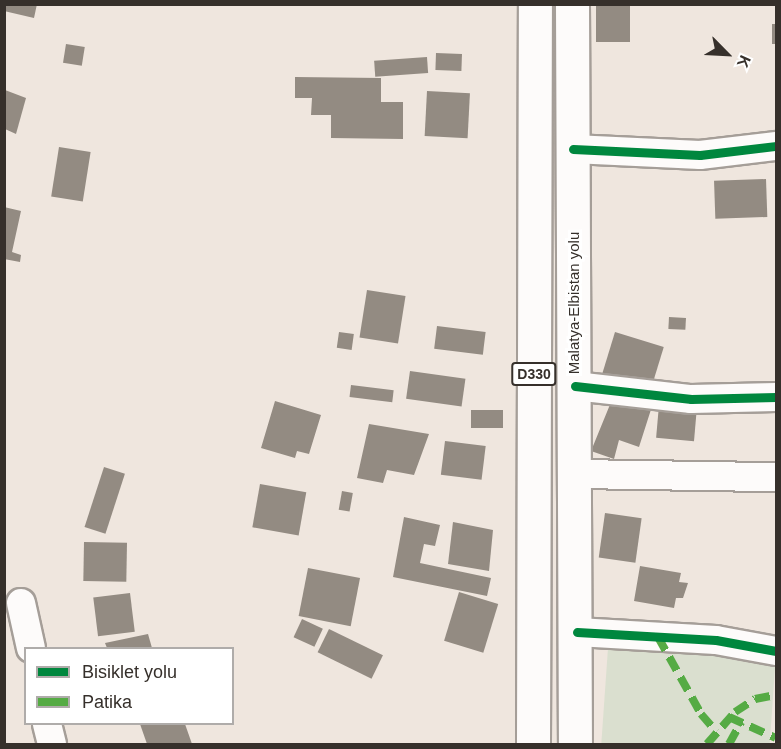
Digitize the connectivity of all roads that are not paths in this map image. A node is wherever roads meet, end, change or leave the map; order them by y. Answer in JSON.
{"nodes":[{"id":1,"x":535,"y":4,"type":"edge"},
{"id":2,"x":572,"y":4,"type":"edge"},
{"id":3,"x":777,"y":146,"type":"edge"},
{"id":4,"x":573,"y":149,"type":"junction"},
{"id":5,"x":575,"y":386,"type":"junction"},
{"id":6,"x":777,"y":397,"type":"edge"},
{"id":7,"x":576,"y":474,"type":"junction"},
{"id":8,"x":777,"y":477,"type":"edge"},
{"id":9,"x":21,"y":603,"type":"dead end"},
{"id":10,"x":577,"y":632,"type":"junction"},
{"id":11,"x":31,"y":647,"type":"edge"},
{"id":12,"x":777,"y":651,"type":"edge"},
{"id":13,"x":47,"y":725,"type":"edge"},
{"id":14,"x":52,"y":744,"type":"edge"},
{"id":15,"x":533,"y":744,"type":"edge"},
{"id":16,"x":575,"y":744,"type":"edge"}],
"edges":[{"from":1,"to":15,"type":"main road","number":"D330"},
{"from":2,"to":4,"type":"main road","name":"Malatya-Elbistan yolu","number":"D330"},
{"from":3,"to":4,"type":"street"},
{"from":4,"to":5,"type":"main road","name":"Malatya-Elbistan yolu","number":"D330"},
{"from":5,"to":6,"type":"street"},
{"from":5,"to":7,"type":"main road","name":"Malatya-Elbistan yolu","number":"D330"},
{"from":7,"to":8,"type":"street"},
{"from":7,"to":10,"type":"main road","name":"Malatya-Elbistan yolu","number":"D330"},
{"from":9,"to":11,"type":"street"},
{"from":10,"to":12,"type":"street"},
{"from":10,"to":16,"type":"main road","name":"Malatya-Elbistan yolu","number":"D330"},
{"from":13,"to":14,"type":"street"}]}
